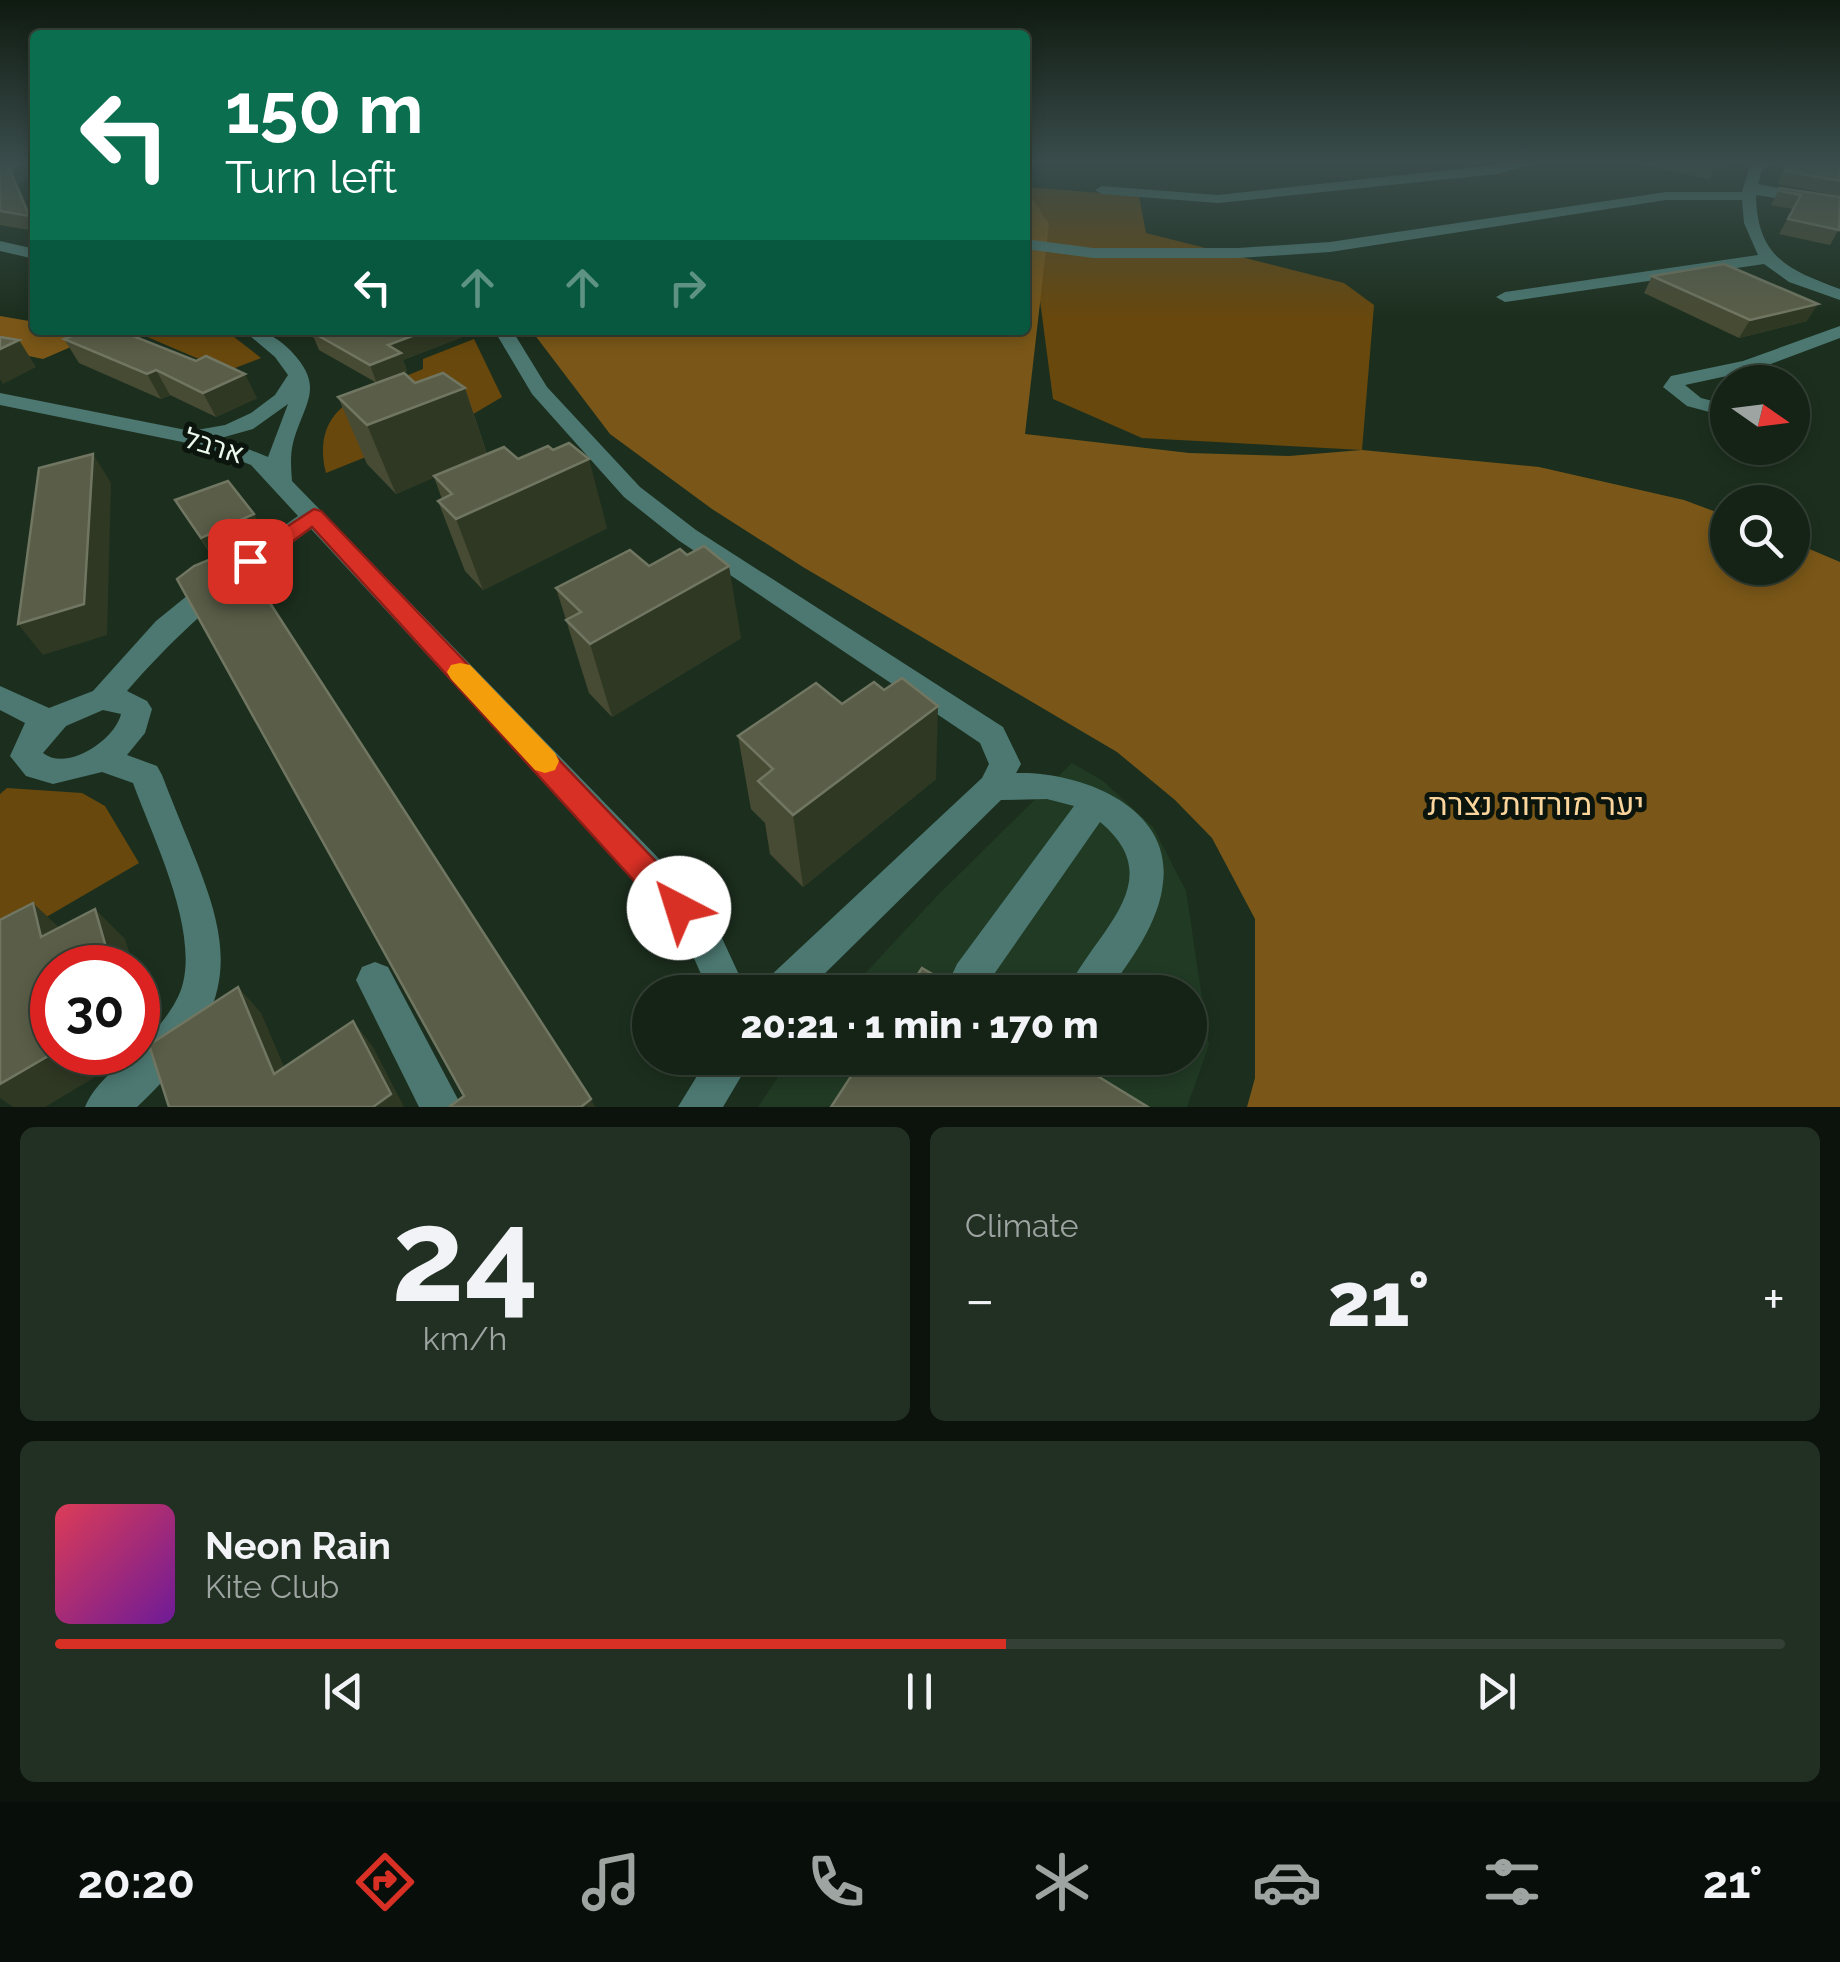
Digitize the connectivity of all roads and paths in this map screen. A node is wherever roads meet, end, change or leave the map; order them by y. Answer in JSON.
{"nodes":[{"id":1,"x":1543,"y":215,"type":"edge"},
{"id":2,"x":1752,"y":215,"type":"edge"},
{"id":3,"x":1030,"y":245,"type":"edge"},
{"id":4,"x":0,"y":246,"type":"edge"},
{"id":5,"x":30,"y":253,"type":"edge"},
{"id":6,"x":1766,"y":260,"type":"junction"},
{"id":7,"x":1840,"y":295,"type":"edge"},
{"id":8,"x":1505,"y":297,"type":"dead end"},
{"id":9,"x":1840,"y":332,"type":"edge"},
{"id":10,"x":260,"y":335,"type":"edge"},
{"id":11,"x":506,"y":335,"type":"edge"},
{"id":12,"x":1768,"y":365,"type":"edge"},
{"id":13,"x":299,"y":373,"type":"junction"},
{"id":14,"x":1710,"y":377,"type":"edge"},
{"id":15,"x":0,"y":398,"type":"edge"},
{"id":16,"x":1710,"y":406,"type":"edge"},
{"id":17,"x":183,"y":436,"type":"junction"},
{"id":18,"x":281,"y":481,"type":"junction"},
{"id":19,"x":314,"y":516,"type":"junction"},
{"id":20,"x":0,"y":697,"type":"edge"},
{"id":21,"x":102,"y":699,"type":"junction"},
{"id":22,"x":38,"y":731,"type":"junction"},
{"id":23,"x":100,"y":758,"type":"junction"},
{"id":24,"x":993,"y":787,"type":"junction"},
{"id":25,"x":1096,"y":802,"type":"junction"},
{"id":26,"x":720,"y":975,"type":"edge"},
{"id":27,"x":798,"y":975,"type":"edge"},
{"id":28,"x":971,"y":975,"type":"edge"},
{"id":29,"x":1097,"y":975,"type":"edge"},
{"id":30,"x":375,"y":980,"type":"dead end"},
{"id":31,"x":721,"y":1075,"type":"edge"},
{"id":32,"x":106,"y":1107,"type":"edge"},
{"id":33,"x":442,"y":1107,"type":"edge"},
{"id":34,"x":699,"y":1107,"type":"edge"}],
"edges":[{"from":1,"to":3,"type":"street"},
{"from":2,"to":6,"type":"street"},
{"from":4,"to":5,"type":"street"},
{"from":6,"to":7,"type":"street"},
{"from":6,"to":8,"type":"street"},
{"from":9,"to":12,"type":"street"},
{"from":10,"to":13,"type":"street"},
{"from":11,"to":24,"type":"street"},
{"from":13,"to":17,"type":"street"},
{"from":13,"to":18,"type":"street"},
{"from":14,"to":16,"type":"street"},
{"from":15,"to":17,"type":"street","name":"ארבל"},
{"from":17,"to":18,"type":"street","name":"ארבל"},
{"from":18,"to":19,"type":"street","name":"ארבל"},
{"from":19,"to":21,"type":"street"},
{"from":19,"to":26,"type":"street","name":"ארבל"},
{"from":20,"to":22,"type":"street"},
{"from":21,"to":22,"type":"street"},
{"from":21,"to":23,"type":"street"},
{"from":22,"to":23,"type":"street"},
{"from":23,"to":32,"type":"street"},
{"from":24,"to":25,"type":"street"},
{"from":24,"to":27,"type":"street"},
{"from":25,"to":28,"type":"street"},
{"from":25,"to":29,"type":"street"},
{"from":30,"to":33,"type":"street"},
{"from":31,"to":34,"type":"street"}]}
